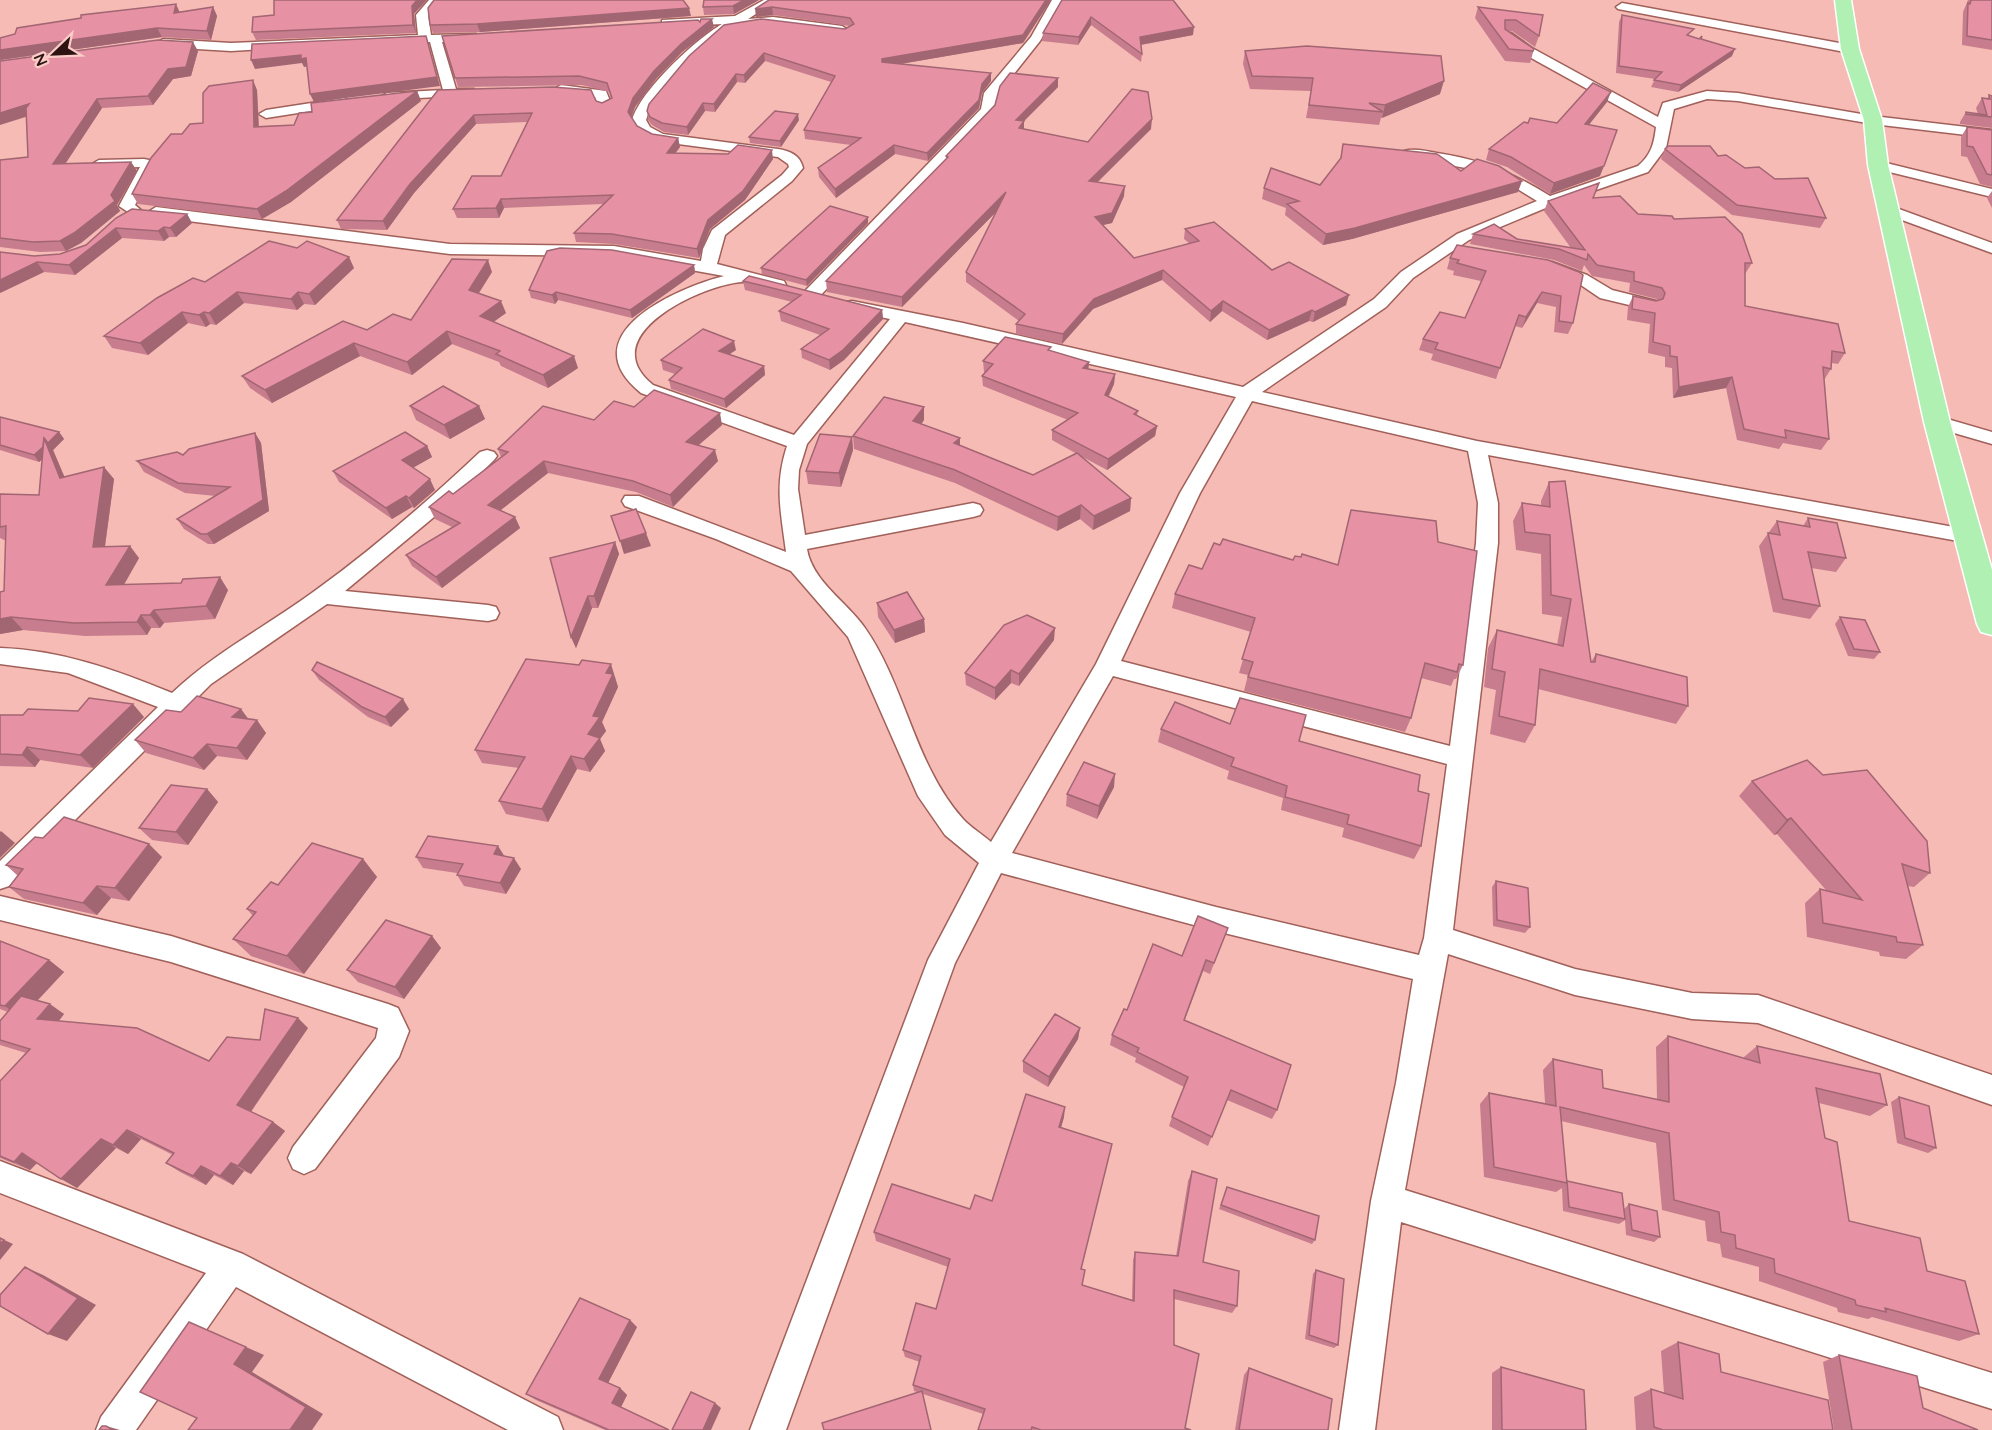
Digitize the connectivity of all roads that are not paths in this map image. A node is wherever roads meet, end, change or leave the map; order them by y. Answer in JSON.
{"nodes":[{"id":1,"x":435,"y":0,"type":"edge"},
{"id":2,"x":772,"y":0,"type":"edge"},
{"id":3,"x":1058,"y":0,"type":"edge"},
{"id":4,"x":1843,"y":0,"type":"edge"},
{"id":5,"x":1622,"y":7,"type":"dead end"},
{"id":6,"x":650,"y":23,"type":"edge"},
{"id":7,"x":732,"y":23,"type":"junction"},
{"id":8,"x":846,"y":31,"type":"edge"},
{"id":9,"x":1507,"y":36,"type":"edge"},
{"id":10,"x":489,"y":37,"type":"edge"},
{"id":11,"x":430,"y":39,"type":"junction"},
{"id":12,"x":152,"y":44,"type":"edge"},
{"id":13,"x":1850,"y":49,"type":"junction"},
{"id":14,"x":551,"y":89,"type":"edge"},
{"id":15,"x":484,"y":92,"type":"edge"},
{"id":16,"x":451,"y":93,"type":"junction"},
{"id":17,"x":373,"y":98,"type":"edge"},
{"id":18,"x":353,"y":101,"type":"edge"},
{"id":19,"x":605,"y":106,"type":"edge"},
{"id":20,"x":266,"y":114,"type":"dead end"},
{"id":21,"x":1873,"y":120,"type":"junction"},
{"id":22,"x":1661,"y":124,"type":"junction"},
{"id":23,"x":1992,"y":134,"type":"edge"},
{"id":24,"x":1399,"y":153,"type":"edge"},
{"id":25,"x":97,"y":164,"type":"edge"},
{"id":26,"x":1878,"y":165,"type":"junction"},
{"id":27,"x":1992,"y":193,"type":"edge"},
{"id":28,"x":1548,"y":202,"type":"junction"},
{"id":29,"x":1888,"y":210,"type":"junction"},
{"id":30,"x":134,"y":211,"type":"junction"},
{"id":31,"x":118,"y":219,"type":"edge"},
{"id":32,"x":1446,"y":247,"type":"junction"},
{"id":33,"x":1992,"y":248,"type":"edge"},
{"id":34,"x":1477,"y":252,"type":"edge"},
{"id":35,"x":1538,"y":263,"type":"edge"},
{"id":36,"x":708,"y":267,"type":"junction"},
{"id":37,"x":745,"y":277,"type":"junction"},
{"id":38,"x":812,"y":294,"type":"junction"},
{"id":39,"x":1650,"y":305,"type":"edge"},
{"id":40,"x":901,"y":316,"type":"junction"},
{"id":41,"x":1247,"y":393,"type":"junction"},
{"id":42,"x":1937,"y":422,"type":"junction"},
{"id":43,"x":1992,"y":438,"type":"edge"},
{"id":44,"x":798,"y":443,"type":"junction"},
{"id":45,"x":1476,"y":447,"type":"junction"},
{"id":46,"x":487,"y":456,"type":"dead end"},
{"id":47,"x":632,"y":501,"type":"dead end"},
{"id":48,"x":973,"y":510,"type":"dead end"},
{"id":49,"x":1969,"y":536,"type":"junction"},
{"id":50,"x":795,"y":544,"type":"junction"},
{"id":51,"x":799,"y":566,"type":"junction"},
{"id":52,"x":323,"y":596,"type":"junction"},
{"id":53,"x":488,"y":613,"type":"dead end"},
{"id":54,"x":1992,"y":624,"type":"edge"},
{"id":55,"x":0,"y":656,"type":"edge"},
{"id":56,"x":1107,"y":666,"type":"junction"},
{"id":57,"x":174,"y":704,"type":"junction"},
{"id":58,"x":1460,"y":758,"type":"junction"},
{"id":59,"x":994,"y":860,"type":"junction"},
{"id":60,"x":0,"y":878,"type":"edge"},
{"id":61,"x":0,"y":908,"type":"edge"},
{"id":62,"x":1438,"y":938,"type":"junction"},
{"id":63,"x":1429,"y":970,"type":"junction"},
{"id":64,"x":1992,"y":1090,"type":"edge"},
{"id":65,"x":304,"y":1158,"type":"dead end"},
{"id":66,"x":0,"y":1177,"type":"edge"},
{"id":67,"x":1387,"y":1201,"type":"junction"},
{"id":68,"x":231,"y":1266,"type":"junction"},
{"id":69,"x":1992,"y":1392,"type":"edge"},
{"id":70,"x":114,"y":1430,"type":"edge"},
{"id":71,"x":544,"y":1430,"type":"edge"},
{"id":72,"x":768,"y":1430,"type":"edge"},
{"id":73,"x":1357,"y":1430,"type":"edge"}],
"edges":[{"from":1,"to":11,"type":"street"},
{"from":2,"to":7,"type":"street"},
{"from":3,"to":38,"type":"street"},
{"from":4,"to":13,"type":"highway"},
{"from":5,"to":13,"type":"street"},
{"from":6,"to":7,"type":"street"},
{"from":7,"to":8,"type":"street"},
{"from":7,"to":36,"type":"street"},
{"from":9,"to":22,"type":"street"},
{"from":10,"to":11,"type":"street"},
{"from":11,"to":12,"type":"street"},
{"from":11,"to":16,"type":"street"},
{"from":13,"to":21,"type":"highway"},
{"from":14,"to":19,"type":"street"},
{"from":15,"to":16,"type":"street"},
{"from":16,"to":17,"type":"street"},
{"from":18,"to":20,"type":"street"},
{"from":21,"to":22,"type":"street"},
{"from":21,"to":23,"type":"street"},
{"from":21,"to":26,"type":"highway"},
{"from":22,"to":28,"type":"street"},
{"from":24,"to":28,"type":"street"},
{"from":25,"to":30,"type":"street"},
{"from":26,"to":27,"type":"street"},
{"from":26,"to":29,"type":"highway"},
{"from":28,"to":32,"type":"street"},
{"from":29,"to":33,"type":"street"},
{"from":29,"to":42,"type":"highway"},
{"from":30,"to":31,"type":"street"},
{"from":30,"to":36,"type":"street"},
{"from":32,"to":34,"type":"street"},
{"from":32,"to":41,"type":"street"},
{"from":35,"to":39,"type":"street"},
{"from":36,"to":37,"type":"street"},
{"from":37,"to":38,"type":"street"},
{"from":37,"to":44,"type":"street"},
{"from":38,"to":40,"type":"street"},
{"from":40,"to":41,"type":"street"},
{"from":40,"to":44,"type":"street"},
{"from":41,"to":45,"type":"street"},
{"from":41,"to":56,"type":"street"},
{"from":42,"to":43,"type":"street"},
{"from":42,"to":49,"type":"highway"},
{"from":44,"to":50,"type":"street"},
{"from":45,"to":49,"type":"street"},
{"from":45,"to":58,"type":"street"},
{"from":46,"to":52,"type":"street"},
{"from":47,"to":51,"type":"street"},
{"from":48,"to":50,"type":"street"},
{"from":49,"to":54,"type":"highway"},
{"from":50,"to":51,"type":"street"},
{"from":51,"to":59,"type":"street"},
{"from":52,"to":53,"type":"street"},
{"from":52,"to":57,"type":"street"},
{"from":55,"to":57,"type":"street"},
{"from":56,"to":58,"type":"street"},
{"from":56,"to":59,"type":"street"},
{"from":57,"to":60,"type":"street"},
{"from":58,"to":62,"type":"street"},
{"from":59,"to":63,"type":"street"},
{"from":59,"to":72,"type":"street"},
{"from":61,"to":65,"type":"street"},
{"from":62,"to":63,"type":"street"},
{"from":62,"to":64,"type":"street"},
{"from":63,"to":67,"type":"street"},
{"from":66,"to":68,"type":"street"},
{"from":67,"to":69,"type":"street"},
{"from":67,"to":73,"type":"street"},
{"from":68,"to":70,"type":"street"},
{"from":68,"to":71,"type":"street"}]}
